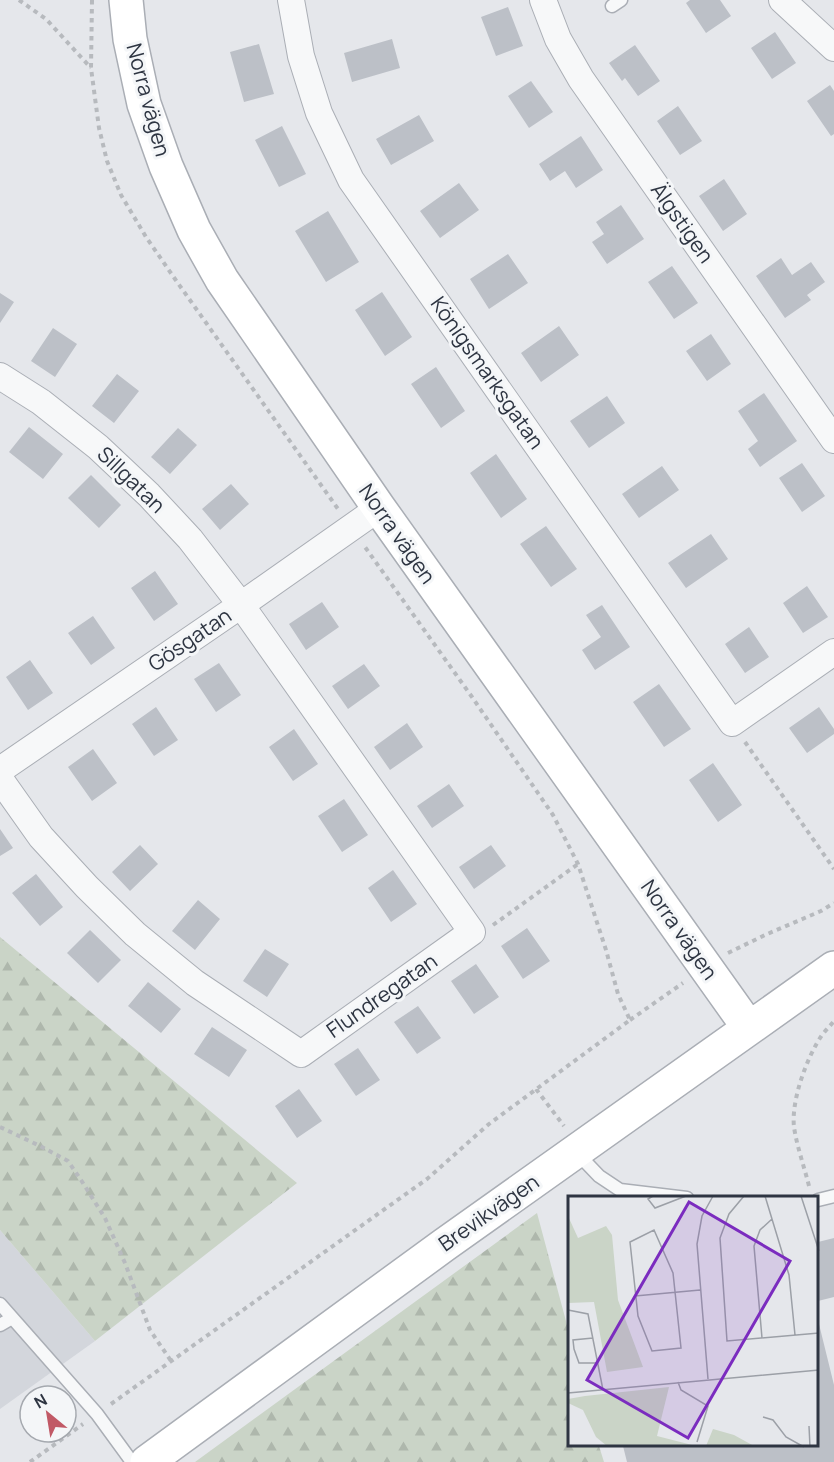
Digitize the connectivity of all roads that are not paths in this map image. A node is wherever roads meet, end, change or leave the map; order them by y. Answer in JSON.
{"nodes":[{"id":1,"x":126,"y":0,"type":"edge"},
{"id":2,"x":291,"y":0,"type":"edge"},
{"id":3,"x":543,"y":0,"type":"edge"},
{"id":4,"x":782,"y":0,"type":"edge"},
{"id":5,"x":834,"y":48,"type":"edge"},
{"id":6,"x":0,"y":376,"type":"edge"},
{"id":7,"x":834,"y":440,"type":"edge"},
{"id":8,"x":379,"y":508,"type":"junction"},
{"id":9,"x":242,"y":605,"type":"junction"},
{"id":10,"x":834,"y":652,"type":"edge"},
{"id":11,"x":0,"y":770,"type":"edge"},
{"id":12,"x":0,"y":779,"type":"edge"},
{"id":13,"x":834,"y":968,"type":"edge"},
{"id":14,"x":749,"y":1028,"type":"junction"},
{"id":15,"x":570,"y":1139,"type":"junction"},
{"id":16,"x":670,"y":1196,"type":"edge"},
{"id":17,"x":834,"y":1196,"type":"edge"},
{"id":18,"x":819,"y":1200,"type":"edge"},
{"id":19,"x":0,"y":1304,"type":"edge"},
{"id":20,"x":12,"y":1318,"type":"junction"},
{"id":21,"x":0,"y":1325,"type":"edge"},
{"id":22,"x":132,"y":1462,"type":"edge"},
{"id":23,"x":147,"y":1462,"type":"edge"}],
"edges":[{"from":1,"to":8,"type":"street","name":"Norra vägen"},
{"from":2,"to":10,"type":"street","name":"Königsmarksgatan"},
{"from":3,"to":7,"type":"street","name":"Älgstigen"},
{"from":4,"to":5,"type":"street"},
{"from":6,"to":9,"type":"street","name":"Sillgatan"},
{"from":8,"to":9,"type":"street","name":"Gösgatan"},
{"from":8,"to":14,"type":"street","name":"Norra vägen"},
{"from":9,"to":11,"type":"street","name":"Gösgatan"},
{"from":9,"to":12,"type":"street","name":"Flundregatan"},
{"from":13,"to":14,"type":"street","name":"Brevikvägen"},
{"from":14,"to":15,"type":"street","name":"Brevikvägen"},
{"from":15,"to":16,"type":"lane"},
{"from":15,"to":23,"type":"street","name":"Brevikvägen"},
{"from":17,"to":18,"type":"lane"},
{"from":19,"to":20,"type":"lane"},
{"from":20,"to":21,"type":"lane"},
{"from":20,"to":22,"type":"lane"}]}
